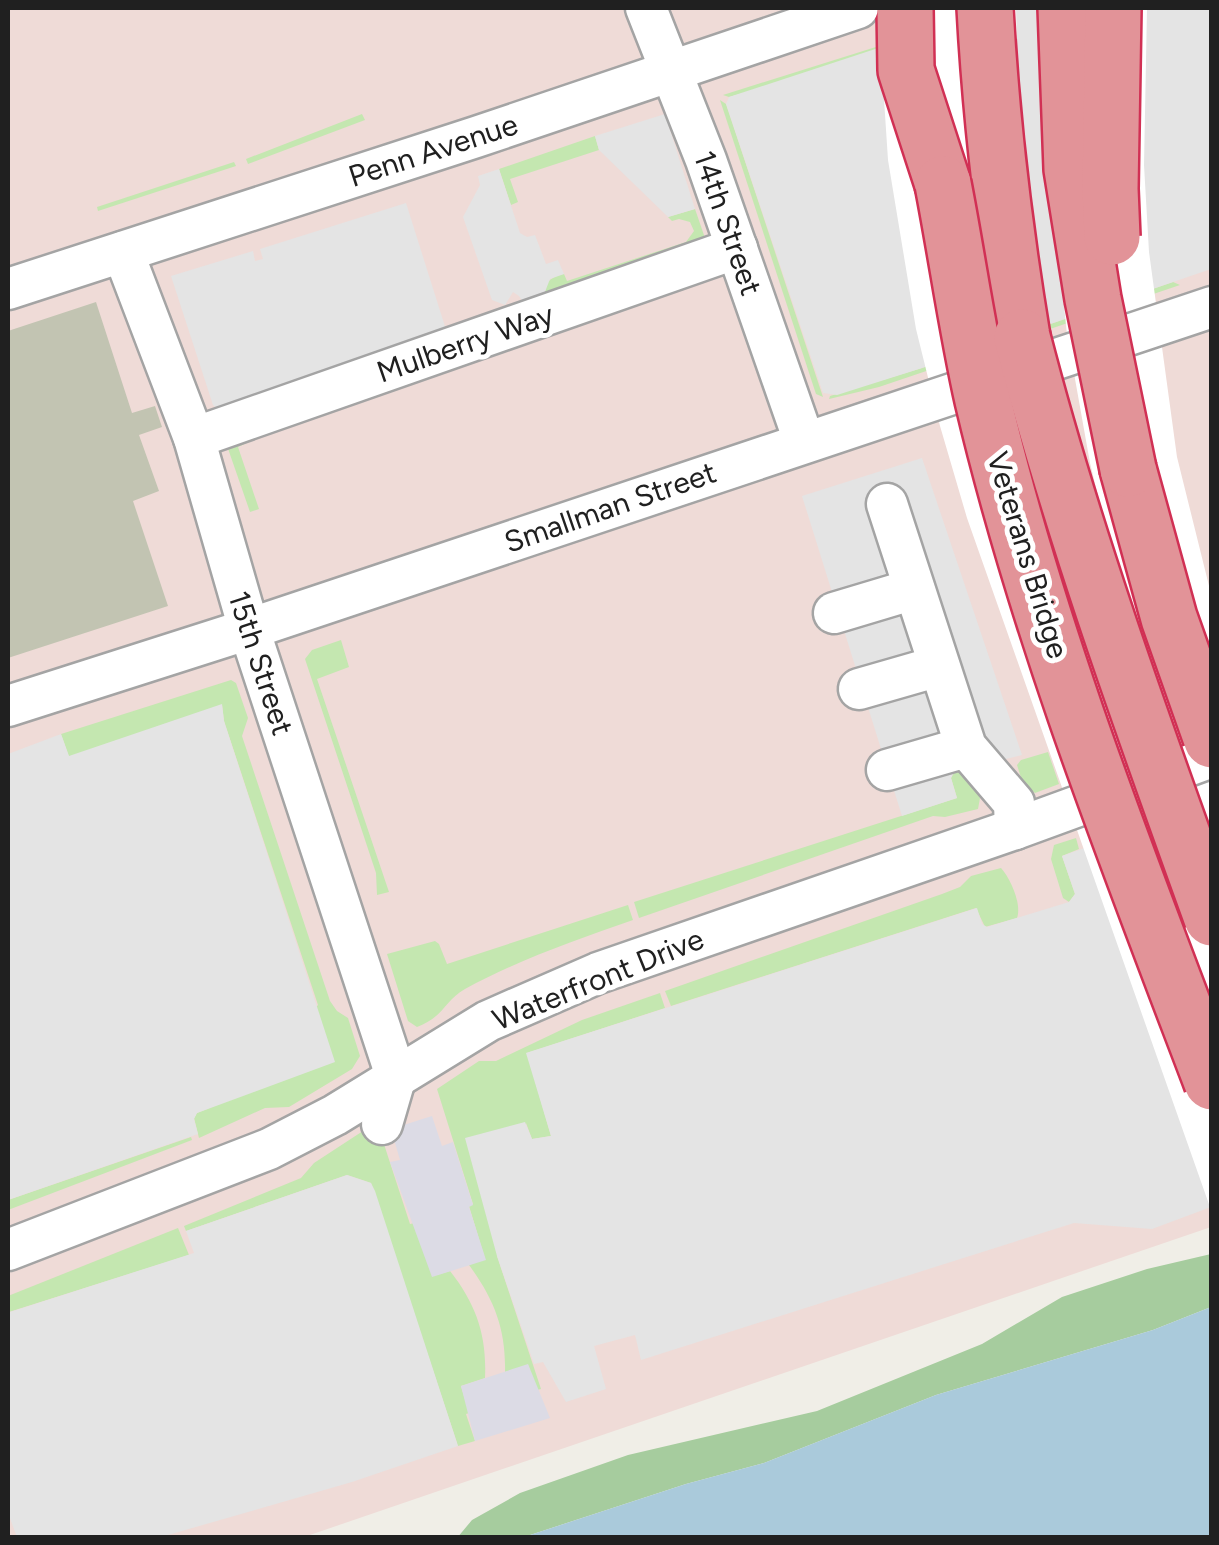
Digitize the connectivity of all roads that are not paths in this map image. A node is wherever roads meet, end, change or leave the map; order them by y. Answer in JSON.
{"nodes":[{"id":1,"x":646,"y":8,"type":"edge"},
{"id":2,"x":858,"y":8,"type":"edge"},
{"id":3,"x":904,"y":8,"type":"edge"},
{"id":4,"x":930,"y":8,"type":"edge"},
{"id":5,"x":984,"y":8,"type":"edge"},
{"id":6,"x":1066,"y":8,"type":"edge"},
{"id":7,"x":1114,"y":8,"type":"edge"},
{"id":8,"x":669,"y":71,"type":"junction"},
{"id":9,"x":943,"y":184,"type":"junction"},
{"id":10,"x":736,"y":248,"type":"junction"},
{"id":11,"x":124,"y":252,"type":"junction"},
{"id":12,"x":8,"y":289,"type":"edge"},
{"id":13,"x":1212,"y":307,"type":"edge"},
{"id":14,"x":194,"y":438,"type":"junction"},
{"id":15,"x":804,"y":441,"type":"junction"},
{"id":16,"x":1128,"y":470,"type":"junction"},
{"id":17,"x":887,"y":504,"type":"dead end"},
{"id":18,"x":914,"y":588,"type":"junction"},
{"id":19,"x":834,"y":613,"type":"dead end"},
{"id":20,"x":249,"y":629,"type":"junction"},
{"id":21,"x":940,"y":666,"type":"junction"},
{"id":22,"x":859,"y":689,"type":"dead end"},
{"id":23,"x":8,"y":706,"type":"edge"},
{"id":24,"x":1212,"y":740,"type":"edge"},
{"id":25,"x":966,"y":747,"type":"junction"},
{"id":26,"x":1212,"y":757,"type":"edge"},
{"id":27,"x":887,"y":770,"type":"dead end"},
{"id":28,"x":1015,"y":829,"type":"junction"},
{"id":29,"x":1212,"y":918,"type":"edge"},
{"id":30,"x":396,"y":1076,"type":"junction"},
{"id":31,"x":1212,"y":1082,"type":"edge"},
{"id":32,"x":382,"y":1124,"type":"dead end"},
{"id":33,"x":8,"y":1250,"type":"edge"}],
"edges":[{"from":1,"to":8,"type":"street","name":"14th Street"},
{"from":2,"to":8,"type":"street","name":"Penn Avenue"},
{"from":3,"to":9,"type":"highway"},
{"from":4,"to":9,"type":"highway","name":"Veterans Bridge"},
{"from":5,"to":29,"type":"highway","bridge":true},
{"from":6,"to":16,"type":"highway","bridge":true},
{"from":7,"to":16,"type":"highway","bridge":true},
{"from":8,"to":10,"type":"street","name":"14th Street"},
{"from":8,"to":11,"type":"street","name":"Penn Avenue"},
{"from":9,"to":31,"type":"highway","name":"Veterans Bridge","bridge":true},
{"from":10,"to":14,"type":"street","name":"Mulberry Way"},
{"from":10,"to":15,"type":"street","name":"14th Street"},
{"from":11,"to":12,"type":"street","name":"Penn Avenue"},
{"from":11,"to":14,"type":"street","name":"15th Street"},
{"from":13,"to":15,"type":"street","name":"Smallman Street"},
{"from":14,"to":20,"type":"street","name":"15th Street"},
{"from":15,"to":20,"type":"street","name":"Smallman Street"},
{"from":16,"to":24,"type":"highway"},
{"from":17,"to":18,"type":"street"},
{"from":18,"to":19,"type":"street"},
{"from":18,"to":21,"type":"street"},
{"from":20,"to":23,"type":"street","name":"Smallman Street"},
{"from":20,"to":30,"type":"street","name":"15th Street"},
{"from":21,"to":22,"type":"street"},
{"from":21,"to":25,"type":"street"},
{"from":25,"to":27,"type":"street"},
{"from":25,"to":28,"type":"street"},
{"from":26,"to":28,"type":"street","name":"Waterfront Drive"},
{"from":28,"to":30,"type":"street","name":"Waterfront Drive"},
{"from":30,"to":32,"type":"street"},
{"from":30,"to":33,"type":"street","name":"Waterfront Drive"}]}
